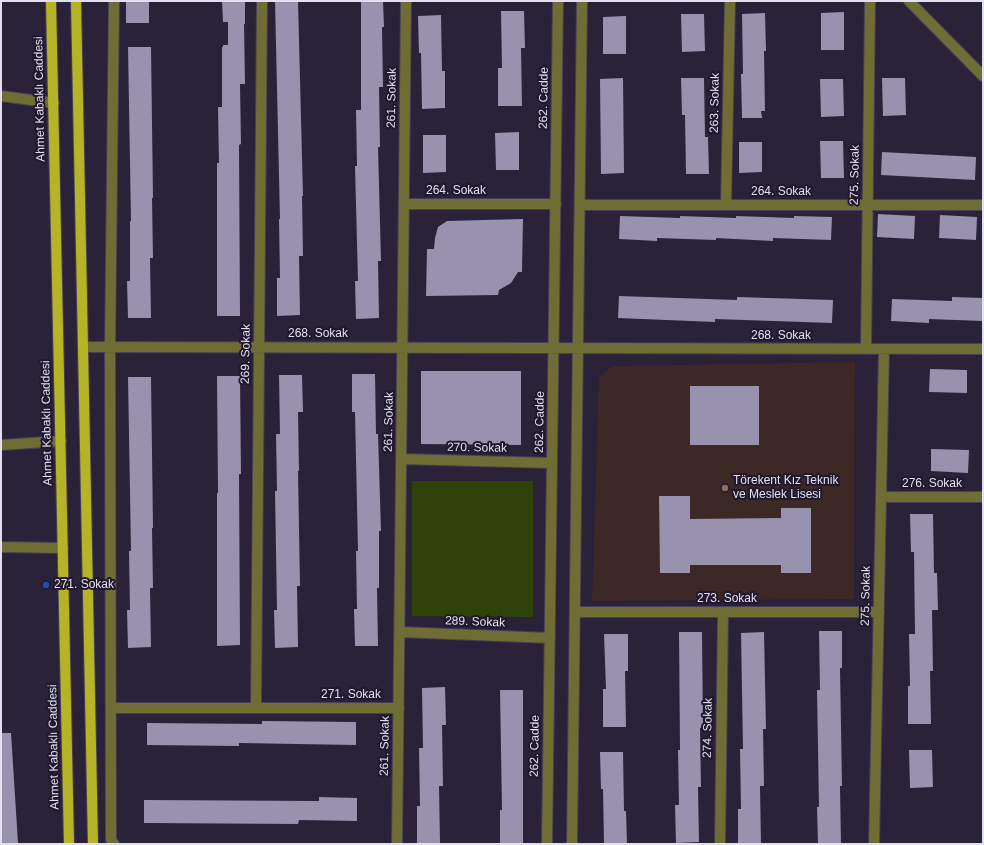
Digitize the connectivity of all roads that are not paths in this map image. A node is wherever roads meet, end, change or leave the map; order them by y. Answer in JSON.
{"nodes":[{"id":1,"x":51,"y":1,"type":"edge"},
{"id":2,"x":76,"y":1,"type":"edge"},
{"id":3,"x":114,"y":1,"type":"edge"},
{"id":4,"x":262,"y":1,"type":"edge"},
{"id":5,"x":406,"y":1,"type":"edge"},
{"id":6,"x":558,"y":1,"type":"edge"},
{"id":7,"x":582,"y":1,"type":"edge"},
{"id":8,"x":730,"y":1,"type":"edge"},
{"id":9,"x":870,"y":1,"type":"edge"},
{"id":10,"x":909,"y":1,"type":"edge"},
{"id":11,"x":983,"y":76,"type":"edge"},
{"id":12,"x":1,"y":96,"type":"edge"},
{"id":13,"x":54,"y":103,"type":"junction"},
{"id":14,"x":404,"y":204,"type":"junction"},
{"id":15,"x":556,"y":204,"type":"junction"},
{"id":16,"x":580,"y":205,"type":"junction"},
{"id":17,"x":726,"y":205,"type":"junction"},
{"id":18,"x":868,"y":205,"type":"junction"},
{"id":19,"x":983,"y":205,"type":"edge"},
{"id":20,"x":83,"y":347,"type":"junction"},
{"id":21,"x":110,"y":347,"type":"junction"},
{"id":22,"x":259,"y":347,"type":"junction"},
{"id":23,"x":403,"y":348,"type":"junction"},
{"id":24,"x":554,"y":348,"type":"junction"},
{"id":25,"x":578,"y":348,"type":"junction"},
{"id":26,"x":866,"y":349,"type":"junction"},
{"id":27,"x":884,"y":349,"type":"junction"},
{"id":28,"x":983,"y":349,"type":"edge"},
{"id":29,"x":61,"y":441,"type":"junction"},
{"id":30,"x":1,"y":445,"type":"edge"},
{"id":31,"x":402,"y":459,"type":"junction"},
{"id":32,"x":552,"y":463,"type":"junction"},
{"id":33,"x":881,"y":497,"type":"junction"},
{"id":34,"x":983,"y":497,"type":"edge"},
{"id":35,"x":1,"y":547,"type":"edge"},
{"id":36,"x":63,"y":548,"type":"junction"},
{"id":37,"x":575,"y":612,"type":"junction"},
{"id":38,"x":723,"y":612,"type":"junction"},
{"id":39,"x":879,"y":612,"type":"junction"},
{"id":40,"x":400,"y":632,"type":"junction"},
{"id":41,"x":550,"y":638,"type":"junction"},
{"id":42,"x":111,"y":708,"type":"junction"},
{"id":43,"x":256,"y":708,"type":"junction"},
{"id":44,"x":399,"y":708,"type":"junction"},
{"id":45,"x":69,"y":844,"type":"edge"},
{"id":46,"x":93,"y":844,"type":"edge"},
{"id":47,"x":113,"y":844,"type":"edge"},
{"id":48,"x":397,"y":844,"type":"edge"},
{"id":49,"x":547,"y":844,"type":"edge"},
{"id":50,"x":572,"y":844,"type":"edge"},
{"id":51,"x":720,"y":844,"type":"edge"},
{"id":52,"x":874,"y":844,"type":"edge"}],
"edges":[{"from":1,"to":13,"type":"main road","name":"Ahmet Kabaklı Caddesi"},
{"from":2,"to":20,"type":"main road"},
{"from":3,"to":21,"type":"street"},
{"from":4,"to":22,"type":"street","name":"269. Sokak"},
{"from":5,"to":14,"type":"street","name":"261. Sokak"},
{"from":6,"to":15,"type":"street","name":"262. Cadde"},
{"from":7,"to":16,"type":"street"},
{"from":8,"to":17,"type":"street","name":"263. Sokak"},
{"from":9,"to":18,"type":"street","name":"275. Sokak"},
{"from":10,"to":11,"type":"street"},
{"from":12,"to":13,"type":"street"},
{"from":13,"to":29,"type":"main road","name":"Ahmet Kabaklı Caddesi"},
{"from":14,"to":15,"type":"street","name":"264. Sokak"},
{"from":14,"to":23,"type":"street","name":"261. Sokak"},
{"from":15,"to":24,"type":"street","name":"262. Cadde"},
{"from":16,"to":17,"type":"street","name":"264. Sokak"},
{"from":16,"to":25,"type":"street"},
{"from":17,"to":18,"type":"street","name":"264. Sokak"},
{"from":18,"to":19,"type":"street","name":"264. Sokak"},
{"from":18,"to":26,"type":"street","name":"275. Sokak"},
{"from":20,"to":21,"type":"street","name":"268. Sokak"},
{"from":20,"to":46,"type":"main road"},
{"from":21,"to":22,"type":"street","name":"268. Sokak"},
{"from":21,"to":42,"type":"street"},
{"from":22,"to":23,"type":"street","name":"268. Sokak"},
{"from":22,"to":43,"type":"street","name":"269. Sokak"},
{"from":23,"to":24,"type":"street","name":"268. Sokak"},
{"from":23,"to":31,"type":"street","name":"261. Sokak"},
{"from":24,"to":25,"type":"street","name":"268. Sokak"},
{"from":24,"to":32,"type":"street","name":"262. Cadde"},
{"from":25,"to":26,"type":"street","name":"268. Sokak"},
{"from":25,"to":37,"type":"street"},
{"from":26,"to":27,"type":"street","name":"268. Sokak"},
{"from":27,"to":28,"type":"street","name":"268. Sokak"},
{"from":27,"to":33,"type":"street","name":"275. Sokak"},
{"from":29,"to":30,"type":"street"},
{"from":29,"to":36,"type":"main road","name":"Ahmet Kabaklı Caddesi"},
{"from":31,"to":32,"type":"street","name":"270. Sokak"},
{"from":31,"to":40,"type":"street","name":"261. Sokak"},
{"from":32,"to":41,"type":"street","name":"262. Cadde"},
{"from":33,"to":34,"type":"street","name":"276. Sokak"},
{"from":33,"to":39,"type":"street","name":"275. Sokak"},
{"from":35,"to":36,"type":"street"},
{"from":36,"to":45,"type":"main road","name":"Ahmet Kabaklı Caddesi"},
{"from":37,"to":38,"type":"street","name":"273. Sokak"},
{"from":37,"to":50,"type":"street"},
{"from":38,"to":39,"type":"street","name":"273. Sokak"},
{"from":38,"to":51,"type":"street","name":"274. Sokak"},
{"from":39,"to":52,"type":"street","name":"275. Sokak"},
{"from":40,"to":41,"type":"street","name":"289. Sokak"},
{"from":40,"to":44,"type":"street","name":"261. Sokak"},
{"from":41,"to":49,"type":"street","name":"262. Cadde"},
{"from":42,"to":43,"type":"street","name":"271. Sokak"},
{"from":42,"to":47,"type":"street"},
{"from":43,"to":44,"type":"street","name":"271. Sokak"},
{"from":44,"to":48,"type":"street","name":"261. Sokak"}]}
